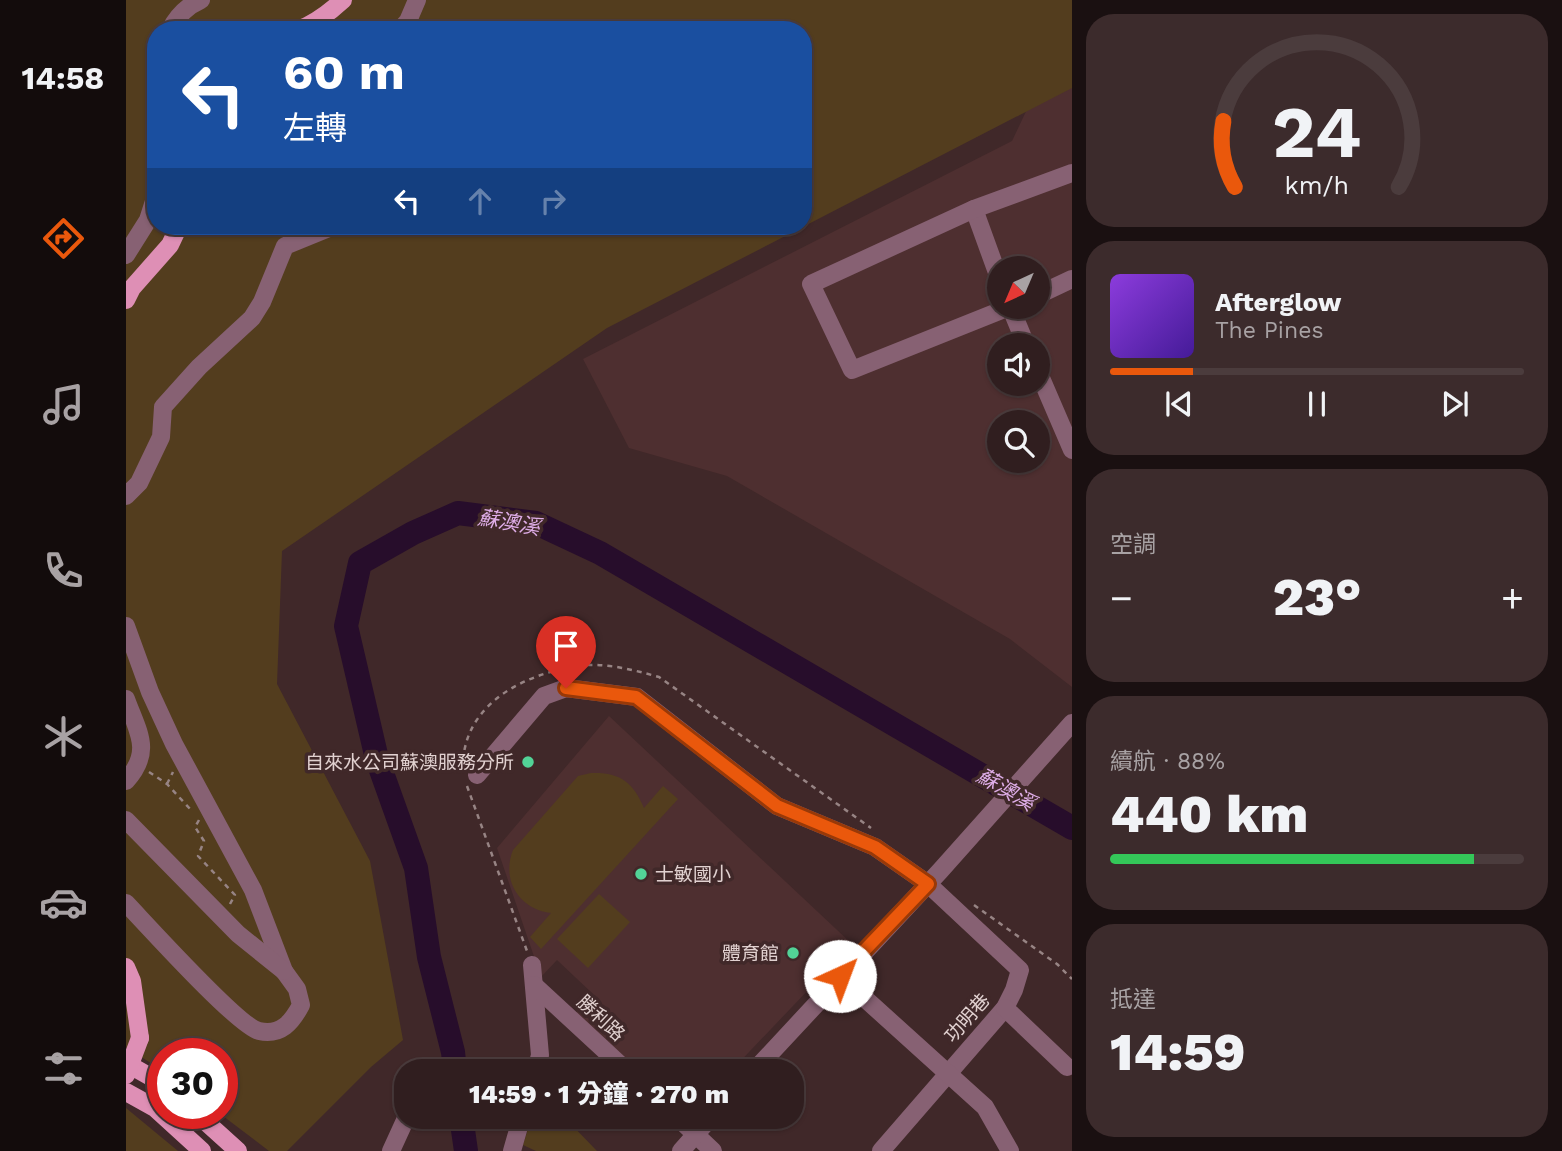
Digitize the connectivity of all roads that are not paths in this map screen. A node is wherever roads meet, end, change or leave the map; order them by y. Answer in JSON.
{"nodes":[{"id":1,"x":201,"y":0,"type":"edge"},
{"id":2,"x":343,"y":0,"type":"edge"},
{"id":3,"x":417,"y":0,"type":"edge"},
{"id":4,"x":175,"y":21,"type":"edge"},
{"id":5,"x":317,"y":21,"type":"edge"},
{"id":6,"x":408,"y":21,"type":"edge"},
{"id":7,"x":1072,"y":173,"type":"edge"},
{"id":8,"x":974,"y":209,"type":"junction"},
{"id":9,"x":147,"y":222,"type":"edge"},
{"id":10,"x":174,"y":235,"type":"edge"},
{"id":11,"x":312,"y":235,"type":"edge"},
{"id":12,"x":126,"y":255,"type":"edge"},
{"id":13,"x":991,"y":256,"type":"edge"},
{"id":14,"x":1072,"y":279,"type":"edge"},
{"id":15,"x":1050,"y":289,"type":"edge"},
{"id":16,"x":126,"y":300,"type":"edge"},
{"id":17,"x":987,"y":317,"type":"edge"},
{"id":18,"x":1049,"y":396,"type":"edge"},
{"id":19,"x":1072,"y":450,"type":"edge"},
{"id":20,"x":126,"y":496,"type":"edge"},
{"id":21,"x":126,"y":626,"type":"edge"},
{"id":22,"x":126,"y":699,"type":"edge"},
{"id":23,"x":1072,"y":723,"type":"edge"},
{"id":24,"x":477,"y":775,"type":"dead end"},
{"id":25,"x":126,"y":781,"type":"edge"},
{"id":26,"x":126,"y":820,"type":"edge"},
{"id":27,"x":928,"y":884,"type":"junction"},
{"id":28,"x":126,"y":903,"type":"edge"},
{"id":29,"x":532,"y":965,"type":"road end"},
{"id":30,"x":126,"y":967,"type":"edge"},
{"id":31,"x":284,"y":971,"type":"junction"},
{"id":32,"x":840,"y":976,"type":"junction"},
{"id":33,"x":540,"y":990,"type":"junction"},
{"id":34,"x":1005,"y":1008,"type":"junction"},
{"id":35,"x":539,"y":1059,"type":"edge"},
{"id":36,"x":614,"y":1059,"type":"edge"},
{"id":37,"x":765,"y":1059,"type":"edge"},
{"id":38,"x":126,"y":1063,"type":"edge"},
{"id":39,"x":1067,"y":1067,"type":"dead end"},
{"id":40,"x":947,"y":1073,"type":"junction"},
{"id":41,"x":126,"y":1075,"type":"edge"},
{"id":42,"x":147,"y":1075,"type":"edge"},
{"id":43,"x":126,"y":1092,"type":"edge"},
{"id":44,"x":214,"y":1129,"type":"edge"},
{"id":45,"x":401,"y":1129,"type":"edge"},
{"id":46,"x":518,"y":1129,"type":"edge"},
{"id":47,"x":690,"y":1129,"type":"edge"},
{"id":48,"x":701,"y":1129,"type":"edge"},
{"id":49,"x":696,"y":1135,"type":"junction"},
{"id":50,"x":202,"y":1151,"type":"edge"},
{"id":51,"x":238,"y":1151,"type":"edge"},
{"id":52,"x":391,"y":1151,"type":"edge"},
{"id":53,"x":512,"y":1151,"type":"edge"},
{"id":54,"x":681,"y":1151,"type":"edge"},
{"id":55,"x":713,"y":1151,"type":"edge"},
{"id":56,"x":881,"y":1151,"type":"edge"},
{"id":57,"x":1010,"y":1151,"type":"edge"}],
"edges":[{"from":1,"to":4,"type":"street"},
{"from":2,"to":5,"type":"main road"},
{"from":3,"to":6,"type":"street"},
{"from":7,"to":8,"type":"street"},
{"from":8,"to":13,"type":"street"},
{"from":8,"to":17,"type":"street"},
{"from":9,"to":12,"type":"street"},
{"from":10,"to":16,"type":"main road"},
{"from":11,"to":20,"type":"street"},
{"from":14,"to":15,"type":"street"},
{"from":18,"to":19,"type":"street"},
{"from":21,"to":31,"type":"street"},
{"from":22,"to":25,"type":"street"},
{"from":23,"to":27,"type":"street"},
{"from":24,"to":27,"type":"street"},
{"from":26,"to":31,"type":"street"},
{"from":27,"to":32,"type":"street"},
{"from":27,"to":34,"type":"street","name":"功明巷"},
{"from":28,"to":31,"type":"street"},
{"from":29,"to":33,"type":"street"},
{"from":30,"to":41,"type":"main road","bridge":true},
{"from":32,"to":37,"type":"street"},
{"from":32,"to":40,"type":"street"},
{"from":33,"to":35,"type":"street"},
{"from":33,"to":36,"type":"street","name":"勝利路"},
{"from":34,"to":39,"type":"street"},
{"from":34,"to":40,"type":"street","name":"功明巷"},
{"from":38,"to":42,"type":"main road"},
{"from":40,"to":56,"type":"street","name":"功明巷"},
{"from":40,"to":57,"type":"street"},
{"from":43,"to":50,"type":"main road"},
{"from":44,"to":51,"type":"main road"},
{"from":45,"to":52,"type":"street"},
{"from":46,"to":53,"type":"street"},
{"from":47,"to":49,"type":"street"},
{"from":48,"to":49,"type":"street"},
{"from":49,"to":54,"type":"street"},
{"from":49,"to":55,"type":"street"}]}
